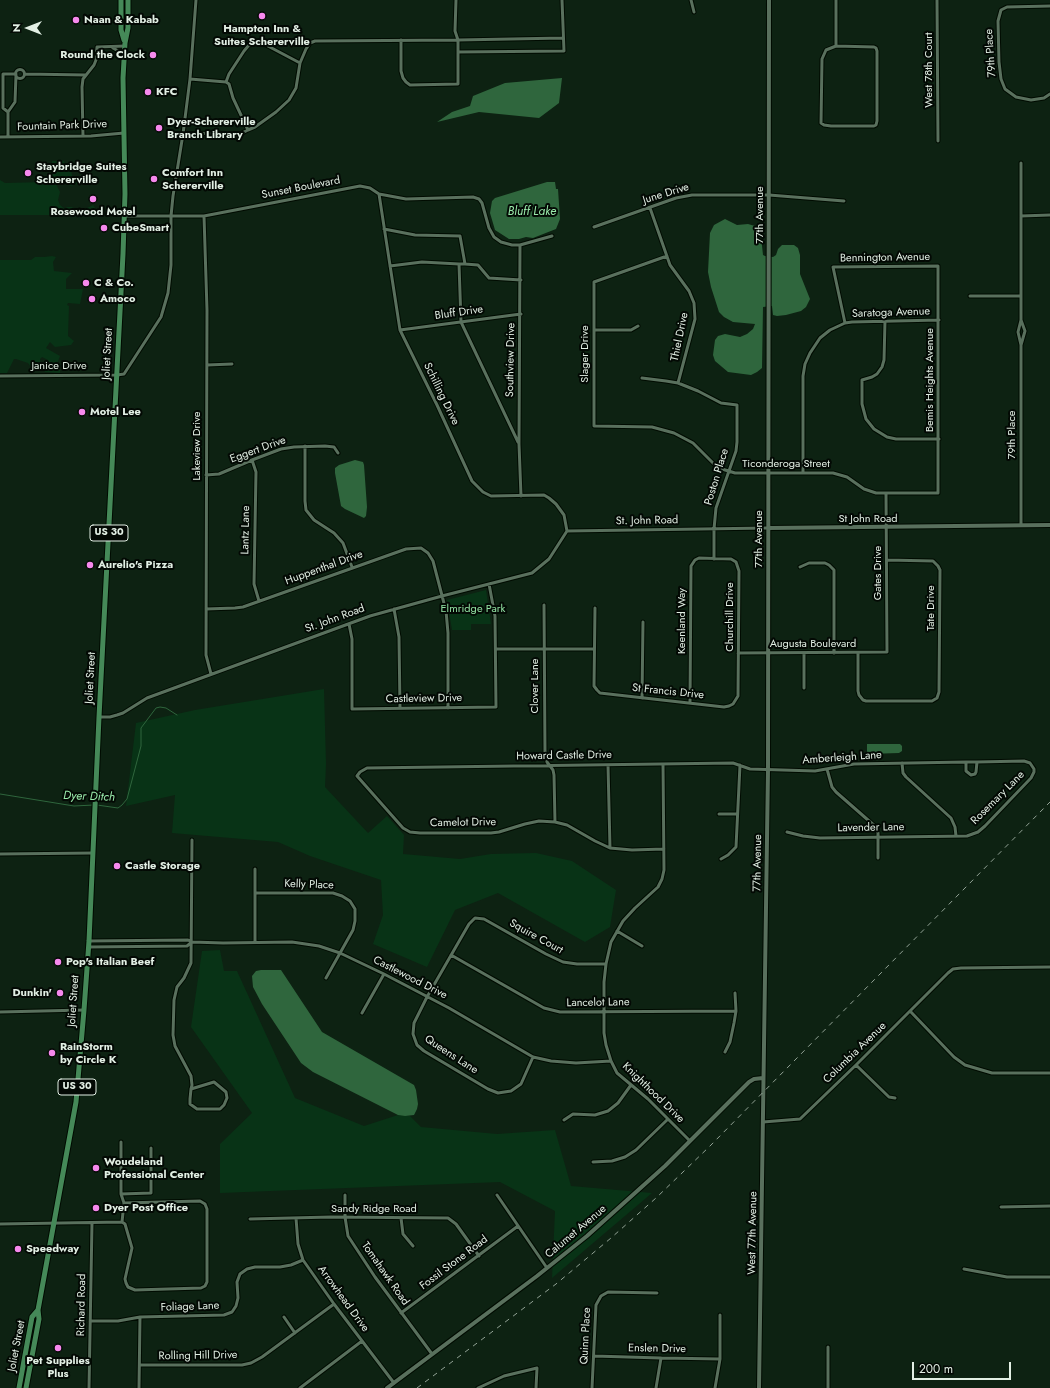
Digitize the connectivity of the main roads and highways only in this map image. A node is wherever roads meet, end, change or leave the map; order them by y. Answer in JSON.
{"nodes":[{"id":1,"x":121,"y":0,"type":"edge"},
{"id":2,"x":128,"y":0,"type":"edge"},
{"id":3,"x":125,"y":45,"type":"junction"},
{"id":4,"x":38,"y":1310,"type":"junction"},
{"id":5,"x":20,"y":1388,"type":"edge"},
{"id":6,"x":26,"y":1388,"type":"edge"}],
"edges":[{"from":1,"to":3,"type":"main road","number":"US 30"},
{"from":2,"to":3,"type":"main road","number":"US 30"},
{"from":3,"to":4,"type":"main road","name":"Joliet Street","number":"US 30"},
{"from":4,"to":5,"type":"main road","name":"Joliet Street","number":"US 30"},
{"from":4,"to":6,"type":"main road","name":"Joliet Street","number":"US 30"}]}
